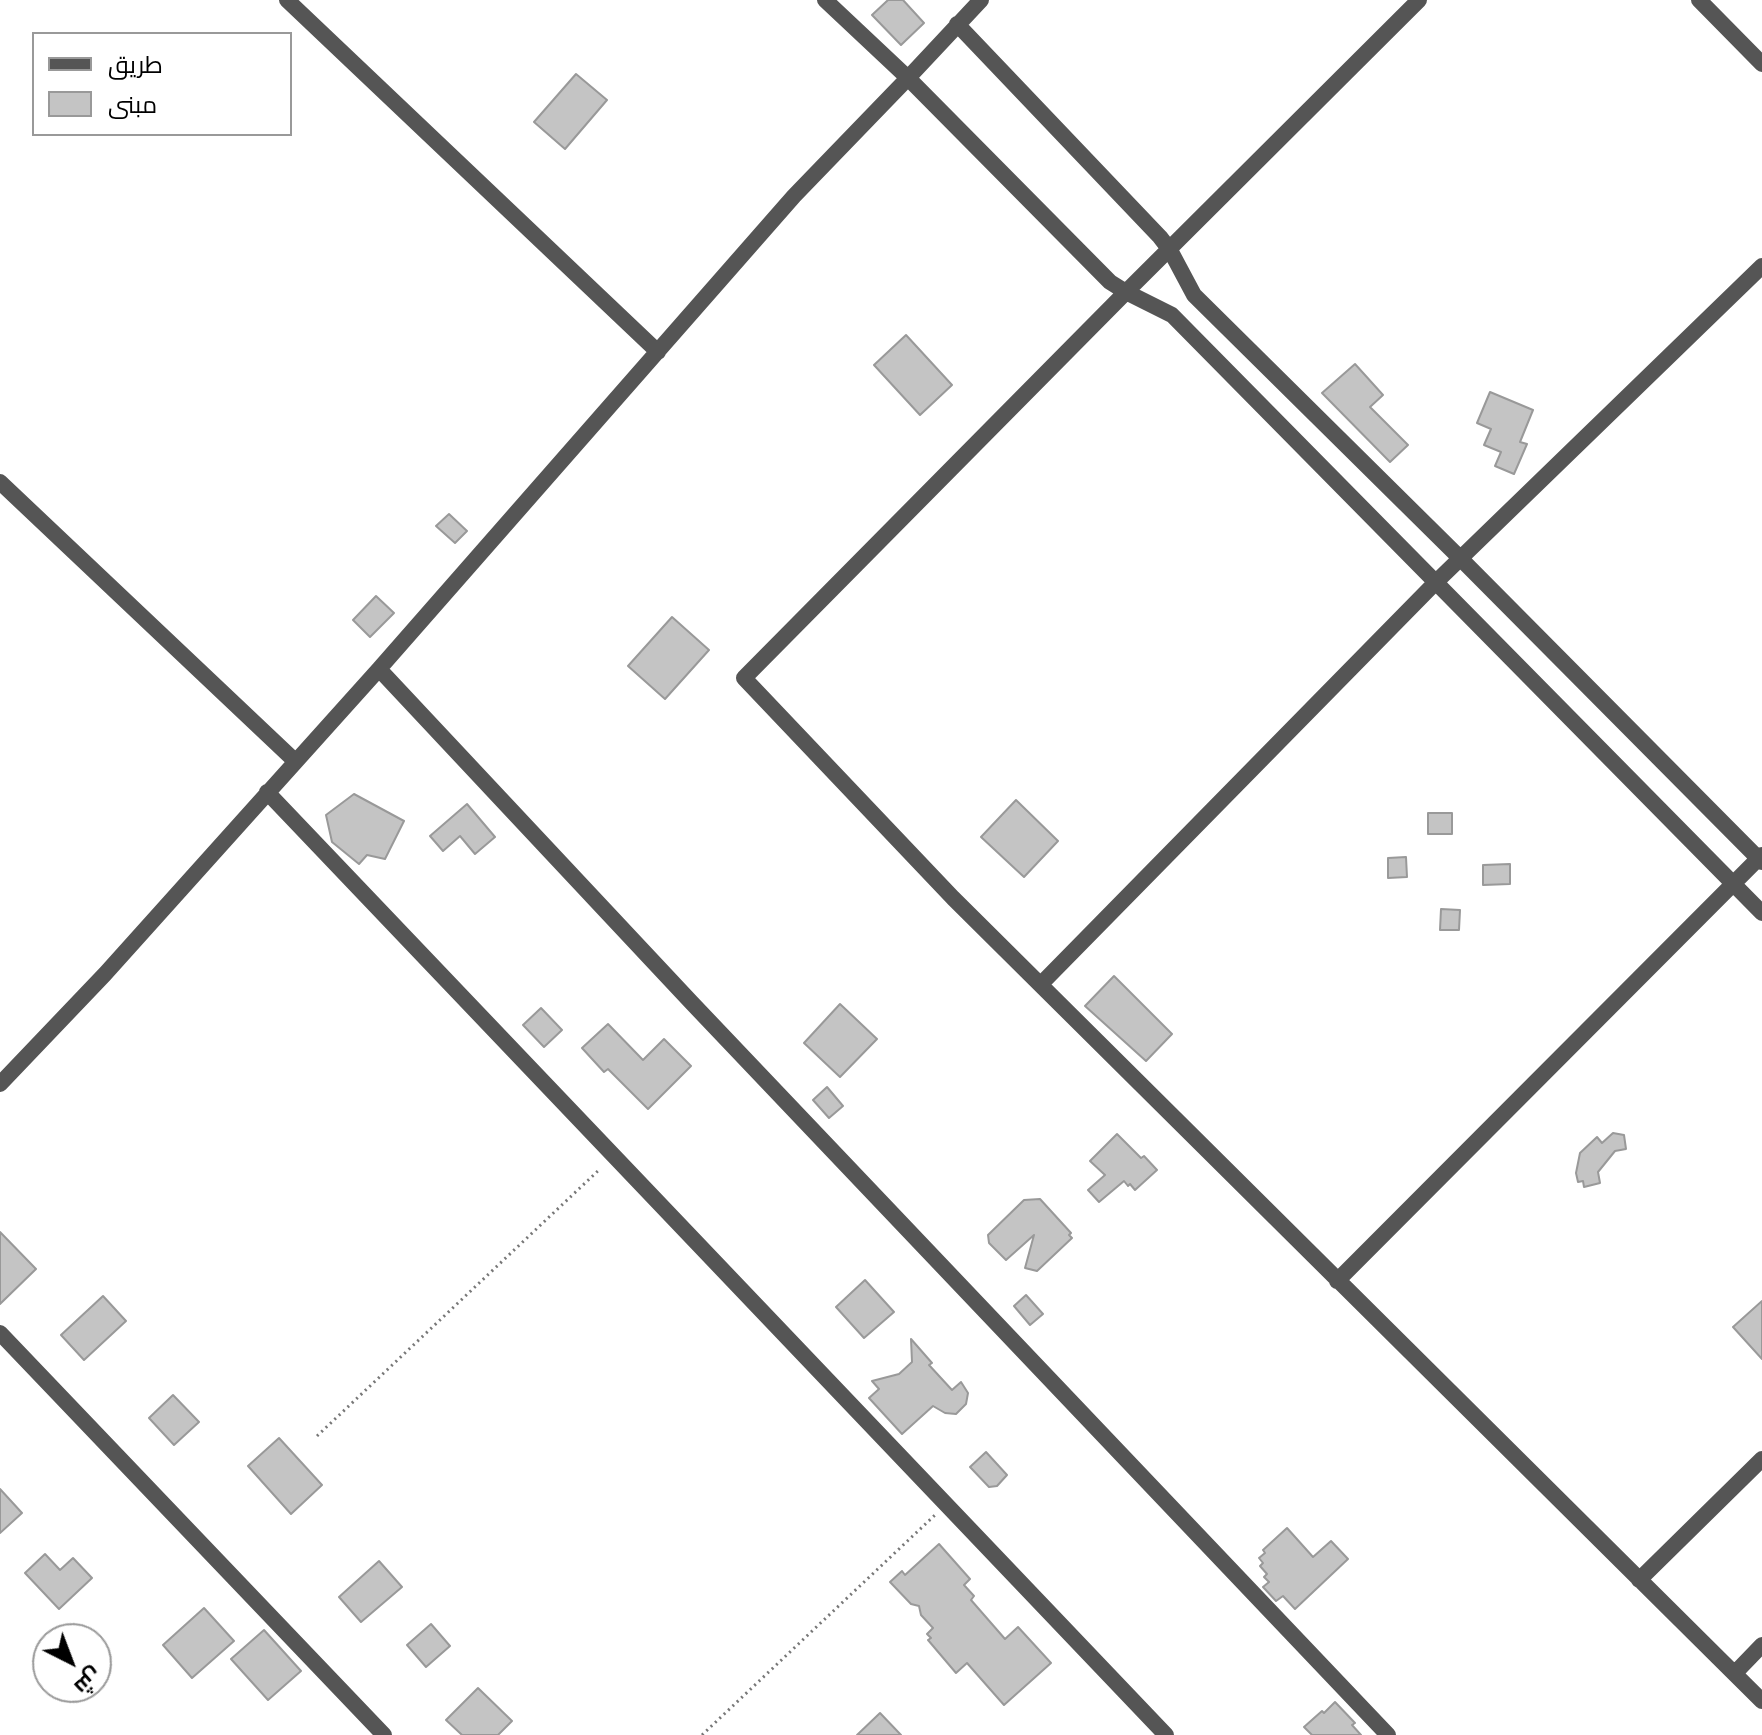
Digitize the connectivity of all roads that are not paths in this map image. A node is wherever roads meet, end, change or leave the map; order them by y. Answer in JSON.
{"nodes":[{"id":1,"x":287,"y":0,"type":"edge"},
{"id":2,"x":825,"y":0,"type":"edge"},
{"id":3,"x":981,"y":0,"type":"edge"},
{"id":4,"x":1419,"y":0,"type":"edge"},
{"id":5,"x":1699,"y":0,"type":"edge"},
{"id":6,"x":957,"y":24,"type":"junction"},
{"id":7,"x":1762,"y":64,"type":"edge"},
{"id":8,"x":908,"y":78,"type":"junction"},
{"id":9,"x":1170,"y":250,"type":"junction"},
{"id":10,"x":1762,"y":266,"type":"edge"},
{"id":11,"x":1126,"y":292,"type":"junction"},
{"id":12,"x":658,"y":352,"type":"junction"},
{"id":13,"x":0,"y":482,"type":"edge"},
{"id":14,"x":1461,"y":559,"type":"junction"},
{"id":15,"x":1436,"y":582,"type":"junction"},
{"id":16,"x":379,"y":669,"type":"junction"},
{"id":17,"x":295,"y":761,"type":"junction"},
{"id":18,"x":267,"y":792,"type":"junction"},
{"id":19,"x":1761,"y":859,"type":"edge"},
{"id":20,"x":1732,"y":883,"type":"junction"},
{"id":21,"x":1762,"y":913,"type":"edge"},
{"id":22,"x":1041,"y":984,"type":"junction"},
{"id":23,"x":0,"y":1084,"type":"edge"},
{"id":24,"x":1337,"y":1281,"type":"junction"},
{"id":25,"x":0,"y":1333,"type":"edge"},
{"id":26,"x":1762,"y":1459,"type":"edge"},
{"id":27,"x":1639,"y":1580,"type":"junction"},
{"id":28,"x":1762,"y":1645,"type":"edge"},
{"id":29,"x":1735,"y":1673,"type":"junction"},
{"id":30,"x":1762,"y":1701,"type":"edge"},
{"id":31,"x":384,"y":1735,"type":"edge"},
{"id":32,"x":1166,"y":1735,"type":"edge"},
{"id":33,"x":1388,"y":1735,"type":"edge"}],
"edges":[{"from":1,"to":12,"type":"street"},
{"from":2,"to":8,"type":"street"},
{"from":3,"to":6,"type":"street"},
{"from":4,"to":9,"type":"street"},
{"from":5,"to":7,"type":"street"},
{"from":6,"to":8,"type":"street"},
{"from":6,"to":9,"type":"street"},
{"from":8,"to":11,"type":"street"},
{"from":8,"to":12,"type":"street"},
{"from":9,"to":11,"type":"street"},
{"from":9,"to":14,"type":"street"},
{"from":10,"to":14,"type":"street"},
{"from":11,"to":15,"type":"street"},
{"from":11,"to":22,"type":"street"},
{"from":12,"to":16,"type":"street"},
{"from":13,"to":17,"type":"street"},
{"from":14,"to":15,"type":"street"},
{"from":14,"to":19,"type":"street"},
{"from":15,"to":20,"type":"street"},
{"from":15,"to":22,"type":"street"},
{"from":16,"to":17,"type":"street"},
{"from":16,"to":33,"type":"street"},
{"from":17,"to":18,"type":"street"},
{"from":18,"to":23,"type":"street"},
{"from":18,"to":32,"type":"street"},
{"from":19,"to":20,"type":"street"},
{"from":20,"to":21,"type":"street"},
{"from":20,"to":24,"type":"street"},
{"from":22,"to":24,"type":"street"},
{"from":24,"to":27,"type":"street"},
{"from":25,"to":31,"type":"street"},
{"from":26,"to":27,"type":"street"},
{"from":27,"to":29,"type":"street"},
{"from":28,"to":29,"type":"street"},
{"from":29,"to":30,"type":"street"}]}
